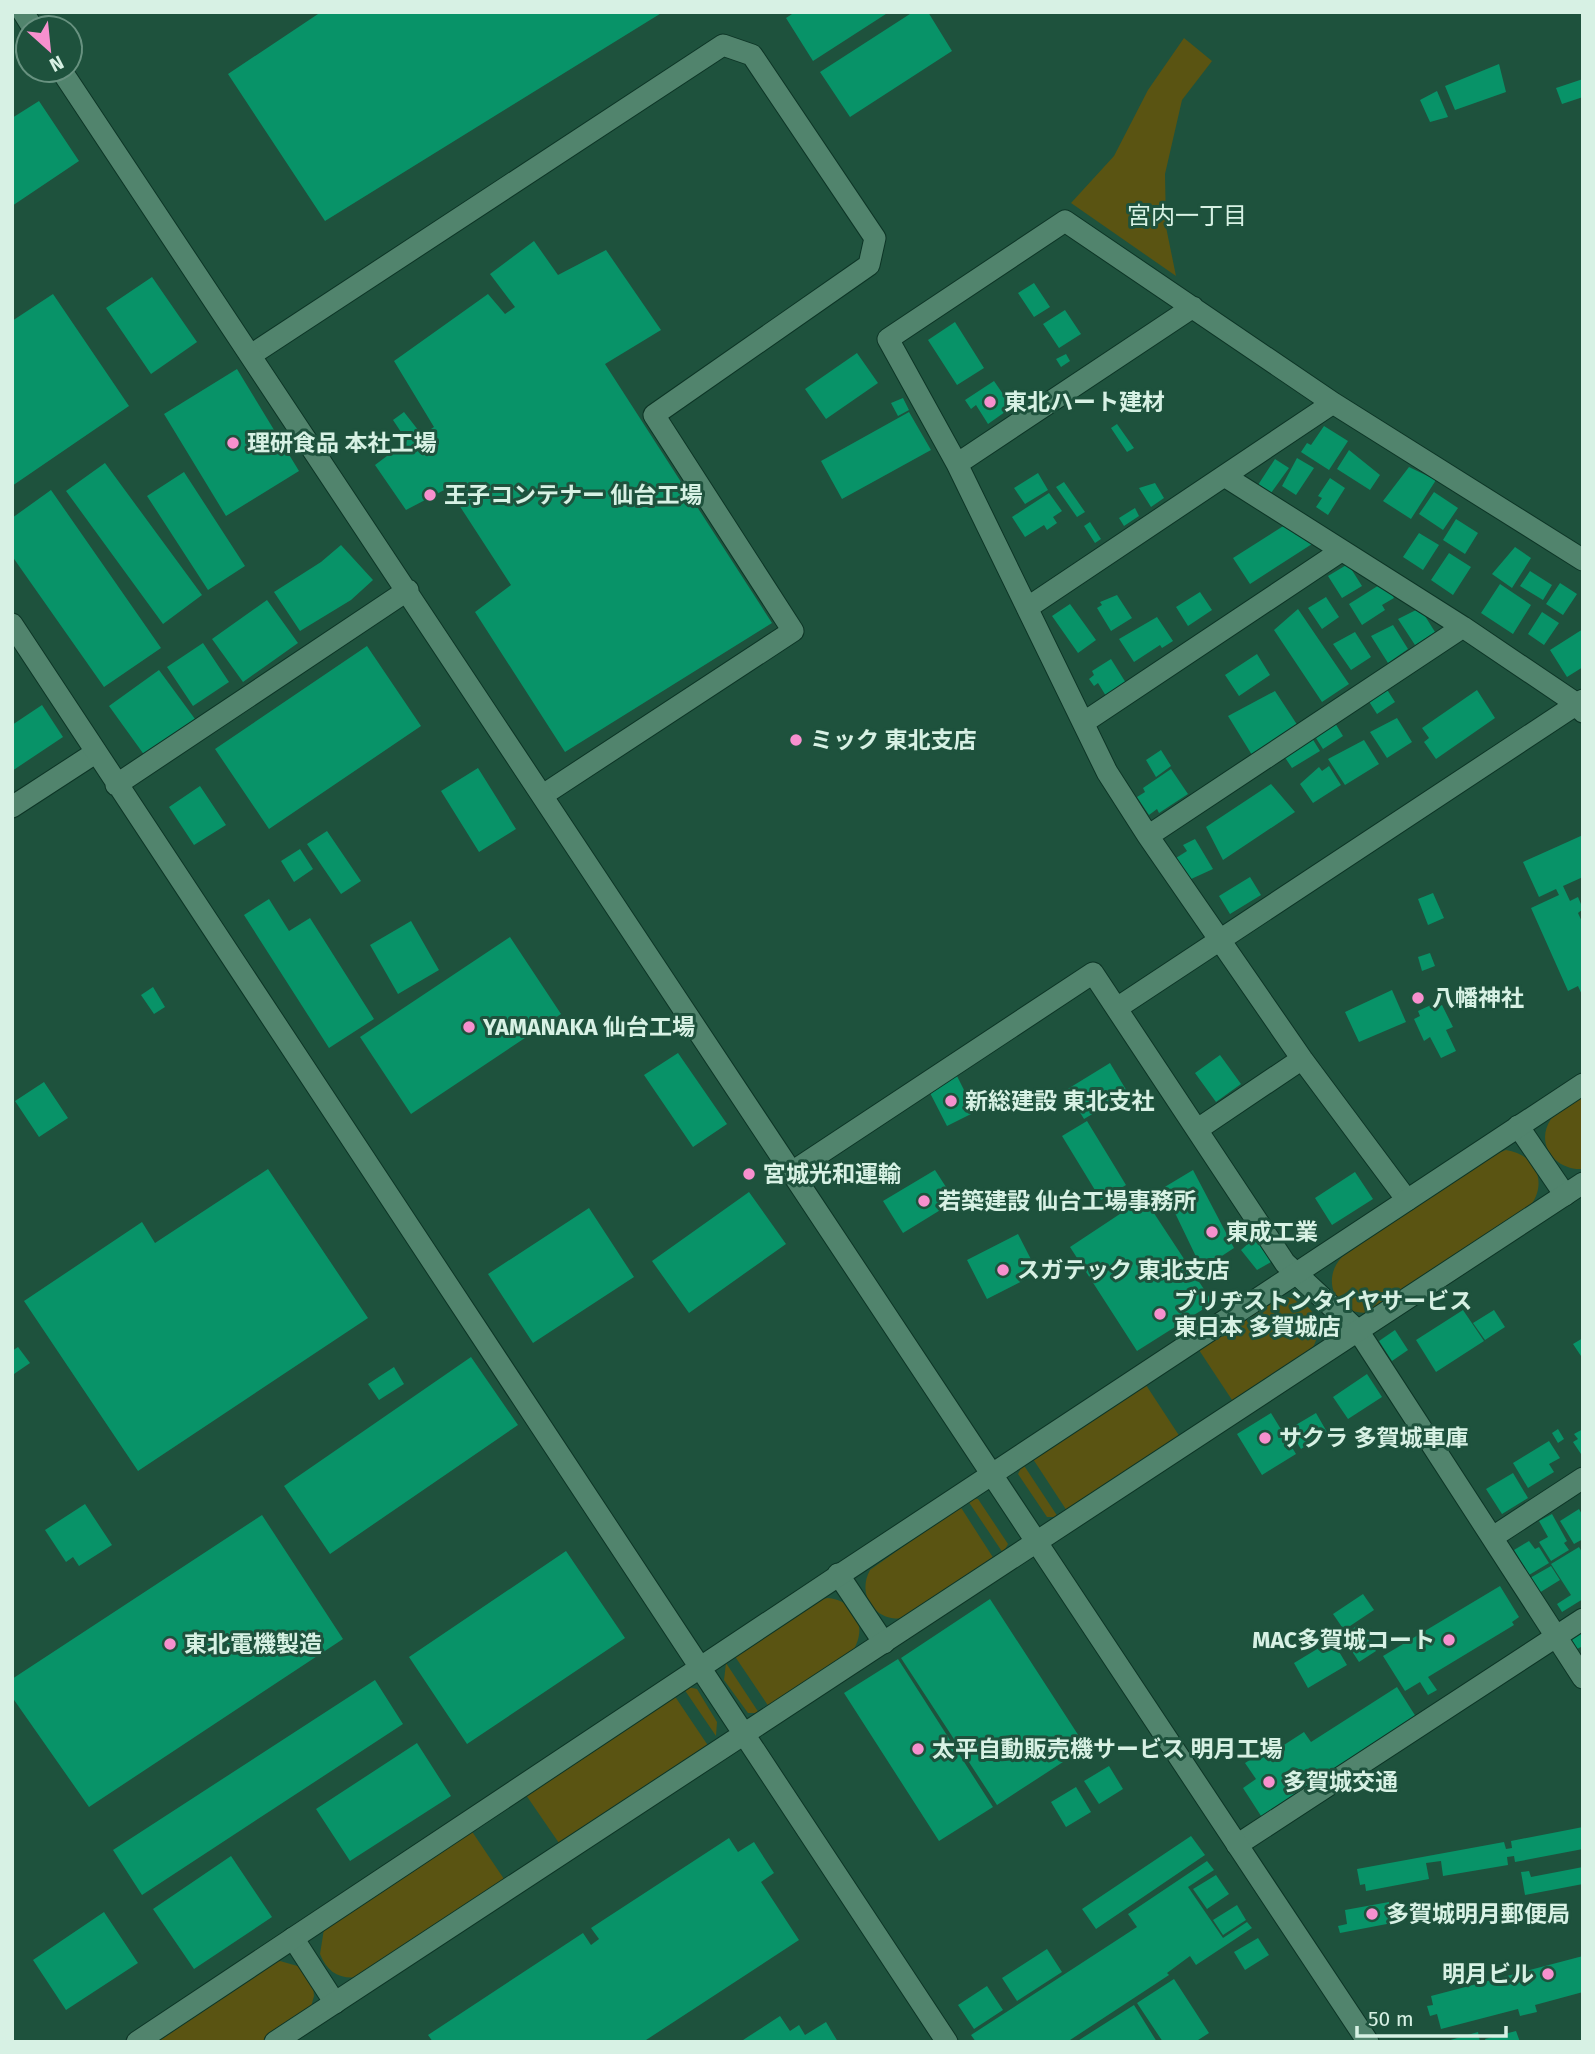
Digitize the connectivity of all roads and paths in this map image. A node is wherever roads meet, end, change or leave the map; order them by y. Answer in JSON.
{"nodes":[{"id":1,"x":70,"y":84,"type":"edge"},
{"id":2,"x":1193,"y":307,"type":"junction"},
{"id":3,"x":251,"y":355,"type":"junction"},
{"id":4,"x":1333,"y":403,"type":"junction"},
{"id":5,"x":957,"y":464,"type":"junction"},
{"id":6,"x":1226,"y":477,"type":"junction"},
{"id":7,"x":1341,"y":551,"type":"junction"},
{"id":8,"x":1583,"y":560,"type":"edge"},
{"id":9,"x":408,"y":590,"type":"junction"},
{"id":10,"x":1027,"y":608,"type":"junction"},
{"id":11,"x":12,"y":624,"type":"edge"},
{"id":12,"x":1463,"y":627,"type":"junction"},
{"id":13,"x":1581,"y":705,"type":"edge"},
{"id":14,"x":1083,"y":723,"type":"junction"},
{"id":15,"x":95,"y":753,"type":"junction"},
{"id":16,"x":116,"y":785,"type":"junction"},
{"id":17,"x":543,"y":795,"type":"junction"},
{"id":18,"x":12,"y":807,"type":"edge"},
{"id":19,"x":1148,"y":836,"type":"junction"},
{"id":20,"x":1219,"y":940,"type":"junction"},
{"id":21,"x":1117,"y":1008,"type":"junction"},
{"id":22,"x":1302,"y":1059,"type":"junction"},
{"id":23,"x":1583,"y":1084,"type":"edge"},
{"id":24,"x":1518,"y":1126,"type":"junction"},
{"id":25,"x":1198,"y":1129,"type":"junction"},
{"id":26,"x":792,"y":1172,"type":"junction"},
{"id":27,"x":1574,"y":1189,"type":"edge"},
{"id":28,"x":1406,"y":1200,"type":"junction"},
{"id":29,"x":1296,"y":1275,"type":"junction"},
{"id":30,"x":1358,"y":1331,"type":"junction"},
{"id":31,"x":990,"y":1472,"type":"junction"},
{"id":32,"x":1583,"y":1478,"type":"edge"},
{"id":33,"x":1493,"y":1537,"type":"junction"},
{"id":34,"x":1036,"y":1542,"type":"junction"},
{"id":35,"x":838,"y":1574,"type":"junction"},
{"id":36,"x":1583,"y":1619,"type":"edge"},
{"id":37,"x":1557,"y":1635,"type":"junction"},
{"id":38,"x":884,"y":1643,"type":"junction"},
{"id":39,"x":700,"y":1666,"type":"junction"},
{"id":40,"x":1583,"y":1678,"type":"edge"},
{"id":41,"x":746,"y":1734,"type":"junction"},
{"id":42,"x":1237,"y":1845,"type":"junction"},
{"id":43,"x":293,"y":1938,"type":"junction"},
{"id":44,"x":335,"y":2003,"type":"junction"},
{"id":45,"x":137,"y":2042,"type":"edge"},
{"id":46,"x":275,"y":2042,"type":"edge"},
{"id":47,"x":947,"y":2042,"type":"edge"},
{"id":48,"x":1368,"y":2042,"type":"edge"}],
"edges":[{"from":1,"to":3,"type":"street"},
{"from":2,"to":4,"type":"street"},
{"from":2,"to":5,"type":"street"},
{"from":2,"to":5,"type":"street"},
{"from":3,"to":9,"type":"street"},
{"from":3,"to":17,"type":"street"},
{"from":4,"to":6,"type":"street"},
{"from":4,"to":8,"type":"street"},
{"from":5,"to":10,"type":"street"},
{"from":6,"to":7,"type":"street"},
{"from":6,"to":10,"type":"street"},
{"from":7,"to":12,"type":"street"},
{"from":7,"to":14,"type":"street"},
{"from":9,"to":16,"type":"street"},
{"from":9,"to":17,"type":"street"},
{"from":10,"to":14,"type":"street"},
{"from":11,"to":15,"type":"street"},
{"from":12,"to":13,"type":"street"},
{"from":12,"to":19,"type":"street"},
{"from":13,"to":20,"type":"street"},
{"from":14,"to":19,"type":"street"},
{"from":15,"to":16,"type":"street"},
{"from":15,"to":18,"type":"street"},
{"from":16,"to":39,"type":"street"},
{"from":17,"to":26,"type":"street"},
{"from":19,"to":20,"type":"street"},
{"from":20,"to":21,"type":"street"},
{"from":20,"to":22,"type":"street"},
{"from":21,"to":25,"type":"street"},
{"from":21,"to":26,"type":"street"},
{"from":22,"to":25,"type":"street"},
{"from":22,"to":28,"type":"street"},
{"from":23,"to":24,"type":"street"},
{"from":24,"to":27,"type":"street"},
{"from":24,"to":28,"type":"street"},
{"from":25,"to":29,"type":"street"},
{"from":26,"to":31,"type":"street"},
{"from":27,"to":30,"type":"street"},
{"from":28,"to":29,"type":"street"},
{"from":29,"to":30,"type":"street"},
{"from":29,"to":31,"type":"street"},
{"from":30,"to":33,"type":"street"},
{"from":30,"to":34,"type":"street"},
{"from":31,"to":34,"type":"street"},
{"from":31,"to":35,"type":"street"},
{"from":32,"to":33,"type":"street"},
{"from":33,"to":37,"type":"street"},
{"from":34,"to":38,"type":"street"},
{"from":34,"to":42,"type":"street"},
{"from":35,"to":38,"type":"street"},
{"from":35,"to":39,"type":"street"},
{"from":36,"to":37,"type":"street"},
{"from":37,"to":40,"type":"street"},
{"from":37,"to":42,"type":"street"},
{"from":38,"to":41,"type":"street"},
{"from":39,"to":41,"type":"street"},
{"from":39,"to":43,"type":"street"},
{"from":41,"to":44,"type":"street"},
{"from":41,"to":47,"type":"street"},
{"from":42,"to":48,"type":"street"},
{"from":43,"to":44,"type":"street"},
{"from":43,"to":45,"type":"street"},
{"from":44,"to":46,"type":"street"}]}
